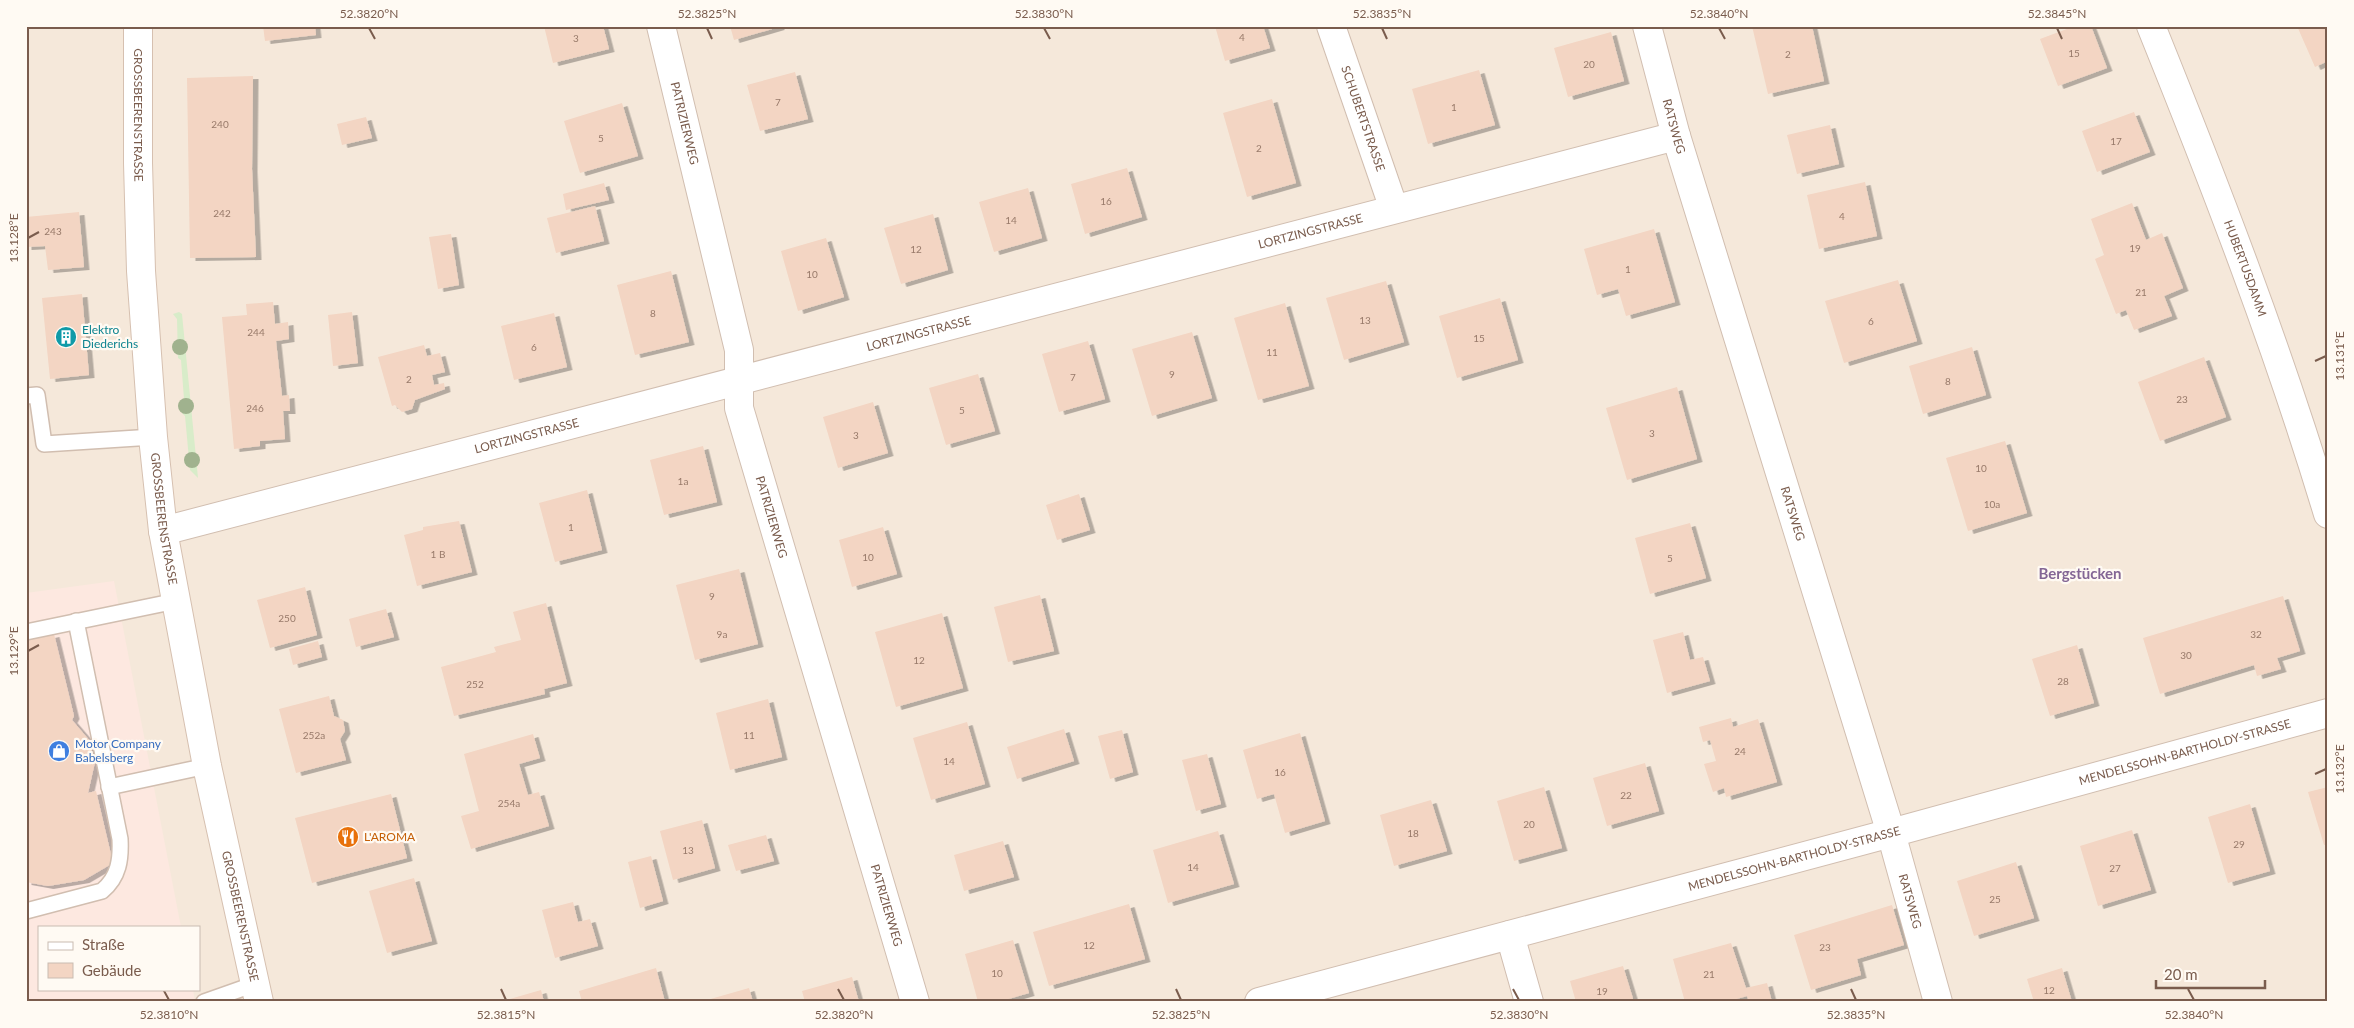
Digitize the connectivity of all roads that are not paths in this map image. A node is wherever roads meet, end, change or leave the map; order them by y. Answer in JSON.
{"nodes":[{"id":1,"x":138,"y":26,"type":"edge"},
{"id":2,"x":661,"y":26,"type":"edge"},
{"id":3,"x":1331,"y":26,"type":"edge"},
{"id":4,"x":1647,"y":26,"type":"edge"},
{"id":5,"x":2151,"y":26,"type":"edge"},
{"id":6,"x":1676,"y":136,"type":"junction"},
{"id":7,"x":1394,"y":209,"type":"junction"},
{"id":8,"x":739,"y":379,"type":"junction"},
{"id":9,"x":26,"y":396,"type":"edge"},
{"id":10,"x":153,"y":437,"type":"junction"},
{"id":11,"x":2328,"y":514,"type":"edge"},
{"id":12,"x":163,"y":531,"type":"junction"},
{"id":13,"x":176,"y":601,"type":"junction"},
{"id":14,"x":76,"y":621,"type":"junction"},
{"id":15,"x":26,"y":632,"type":"edge"},
{"id":16,"x":2328,"y":713,"type":"edge"},
{"id":17,"x":207,"y":766,"type":"junction"},
{"id":18,"x":109,"y":787,"type":"junction"},
{"id":19,"x":1891,"y":833,"type":"junction"},
{"id":20,"x":26,"y":911,"type":"edge"},
{"id":21,"x":1510,"y":935,"type":"junction"},
{"id":22,"x":257,"y":993,"type":"edge"},
{"id":23,"x":204,"y":1002,"type":"edge"},
{"id":24,"x":915,"y":1002,"type":"edge"},
{"id":25,"x":1259,"y":1002,"type":"edge"},
{"id":26,"x":1529,"y":1002,"type":"edge"},
{"id":27,"x":1938,"y":1002,"type":"edge"}],
"edges":[{"from":1,"to":10,"type":"street","name":"GROSSBEERENSTRASSE"},
{"from":2,"to":8,"type":"street","name":"PATRIZIERWEG"},
{"from":3,"to":7,"type":"street","name":"SCHUBERTSTRASSE"},
{"from":4,"to":6,"type":"street","name":"RATSWEG"},
{"from":5,"to":11,"type":"street","name":"HUBERTUSDAMM"},
{"from":6,"to":7,"type":"street","name":"LORTZINGSTRASSE"},
{"from":6,"to":19,"type":"street","name":"RATSWEG"},
{"from":7,"to":8,"type":"street","name":"LORTZINGSTRASSE"},
{"from":8,"to":12,"type":"street","name":"LORTZINGSTRASSE"},
{"from":8,"to":24,"type":"street","name":"PATRIZIERWEG"},
{"from":9,"to":10,"type":"lane"},
{"from":10,"to":12,"type":"street","name":"GROSSBEERENSTRASSE"},
{"from":12,"to":13,"type":"street","name":"GROSSBEERENSTRASSE"},
{"from":13,"to":14,"type":"lane"},
{"from":13,"to":17,"type":"street","name":"GROSSBEERENSTRASSE"},
{"from":14,"to":15,"type":"lane"},
{"from":14,"to":18,"type":"lane"},
{"from":16,"to":19,"type":"street","name":"MENDELSSOHN-BARTHOLDY-STRASSE"},
{"from":17,"to":18,"type":"lane"},
{"from":17,"to":22,"type":"street","name":"GROSSBEERENSTRASSE"},
{"from":18,"to":20,"type":"lane"},
{"from":19,"to":21,"type":"street","name":"MENDELSSOHN-BARTHOLDY-STRASSE"},
{"from":19,"to":27,"type":"street","name":"RATSWEG"},
{"from":21,"to":25,"type":"street","name":"MENDELSSOHN-BARTHOLDY-STRASSE"},
{"from":21,"to":26,"type":"street"},
{"from":22,"to":23,"type":"lane"}]}
